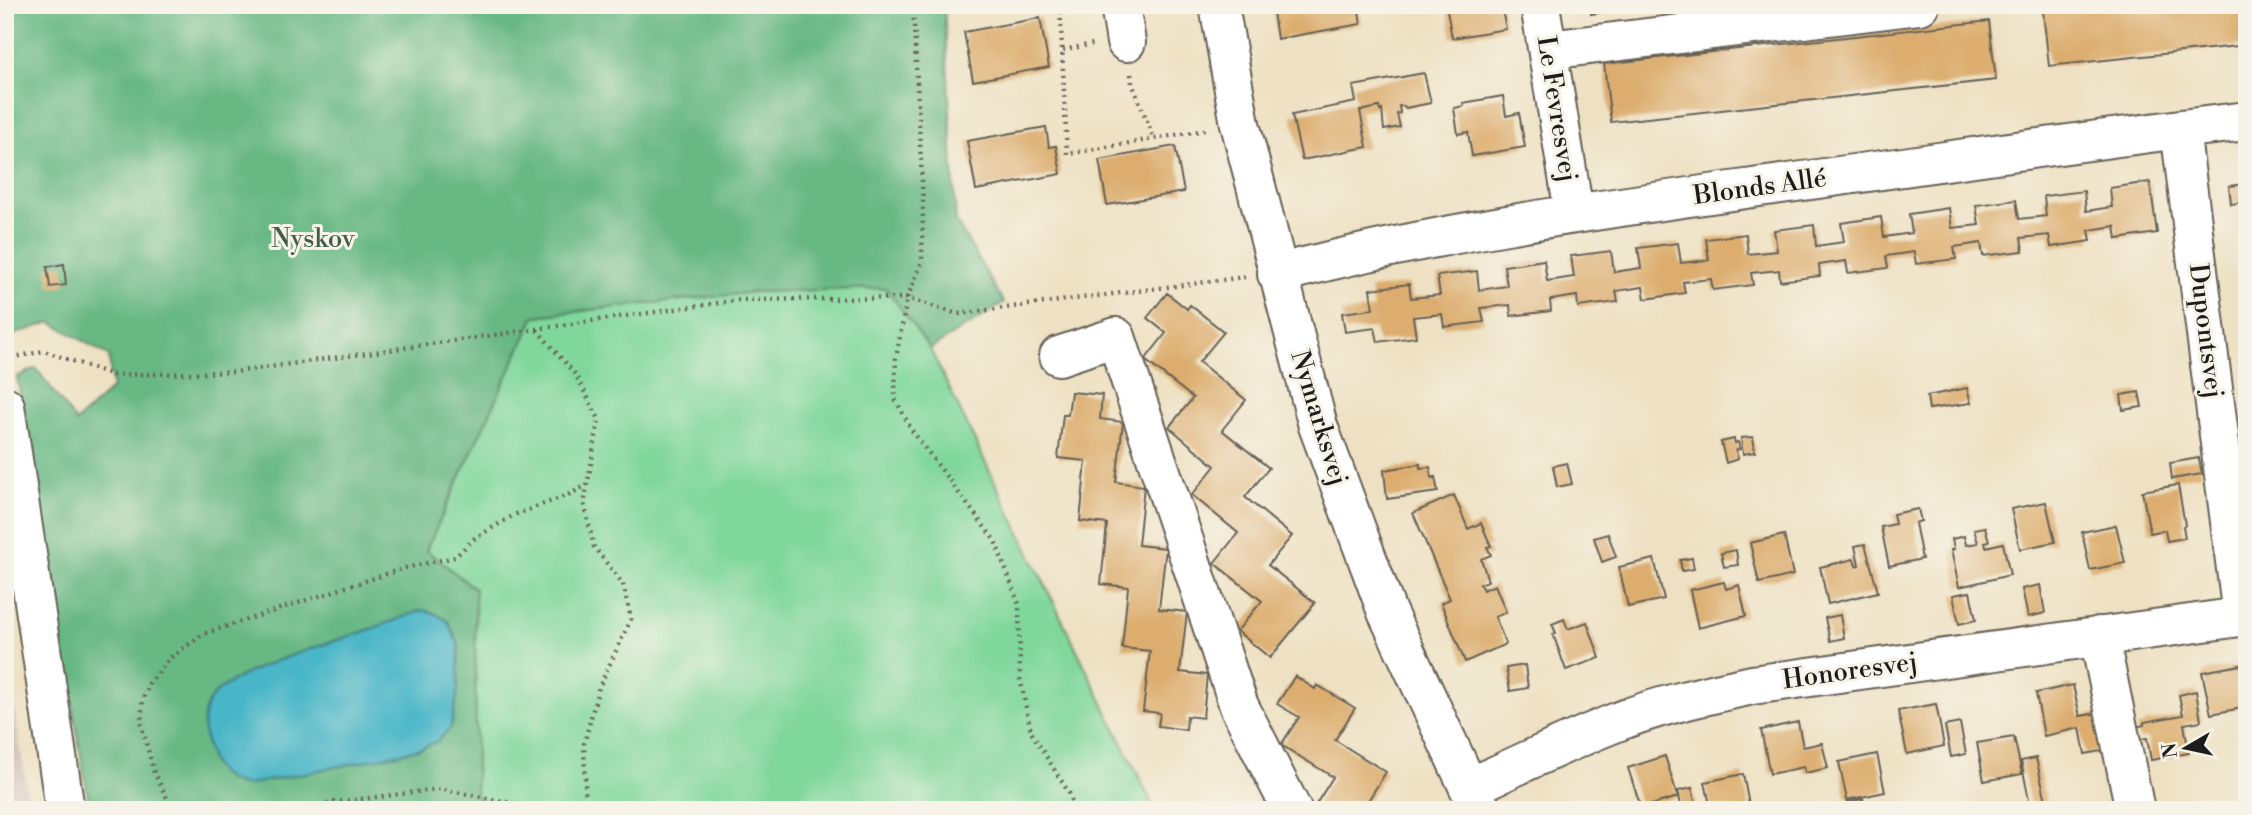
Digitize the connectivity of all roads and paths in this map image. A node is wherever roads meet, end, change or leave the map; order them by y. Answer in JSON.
{"nodes":[{"id":1,"x":913,"y":5,"type":"edge"},
{"id":2,"x":1060,"y":5,"type":"edge"},
{"id":3,"x":1219,"y":5,"type":"edge"},
{"id":4,"x":1540,"y":5,"type":"edge"},
{"id":5,"x":1920,"y":5,"type":"edge"},
{"id":6,"x":1123,"y":24,"type":"edge"},
{"id":7,"x":1548,"y":50,"type":"junction"},
{"id":8,"x":2247,"y":121,"type":"edge"},
{"id":9,"x":1240,"y":124,"type":"junction"},
{"id":10,"x":2180,"y":129,"type":"junction"},
{"id":11,"x":1154,"y":139,"type":"junction"},
{"id":12,"x":1574,"y":213,"type":"junction"},
{"id":13,"x":1277,"y":274,"type":"junction"},
{"id":14,"x":907,"y":298,"type":"junction"},
{"id":15,"x":536,"y":330,"type":"junction"},
{"id":16,"x":1059,"y":356,"type":"dead end"},
{"id":17,"x":5,"y":359,"type":"edge"},
{"id":18,"x":5,"y":406,"type":"edge"},
{"id":19,"x":587,"y":485,"type":"junction"},
{"id":20,"x":12,"y":497,"type":"edge"},
{"id":21,"x":2244,"y":616,"type":"edge"},
{"id":22,"x":2099,"y":636,"type":"junction"},
{"id":23,"x":1476,"y":799,"type":"edge"},
{"id":24,"x":65,"y":810,"type":"edge"},
{"id":25,"x":173,"y":810,"type":"edge"},
{"id":26,"x":299,"y":810,"type":"edge"},
{"id":27,"x":549,"y":810,"type":"edge"},
{"id":28,"x":586,"y":810,"type":"edge"},
{"id":29,"x":1074,"y":810,"type":"edge"},
{"id":30,"x":1292,"y":810,"type":"edge"},
{"id":31,"x":2135,"y":810,"type":"edge"}],
"edges":[{"from":1,"to":14,"type":"path"},
{"from":2,"to":11,"type":"path"},
{"from":3,"to":9,"type":"street","name":"Nymarksvej"},
{"from":4,"to":7,"type":"street","name":"Le Fevresvej"},
{"from":5,"to":7,"type":"street"},
{"from":6,"to":11,"type":"path"},
{"from":7,"to":12,"type":"street","name":"Le Fevresvej"},
{"from":8,"to":10,"type":"street","name":"Blonds Allé"},
{"from":9,"to":11,"type":"path"},
{"from":9,"to":13,"type":"street","name":"Nymarksvej"},
{"from":10,"to":12,"type":"street","name":"Blonds Allé"},
{"from":10,"to":21,"type":"street","name":"Dupontsvej"},
{"from":12,"to":13,"type":"street","name":"Blonds Allé"},
{"from":13,"to":14,"type":"path"},
{"from":13,"to":23,"type":"street","name":"Nymarksvej"},
{"from":14,"to":15,"type":"path"},
{"from":14,"to":29,"type":"path"},
{"from":15,"to":17,"type":"path"},
{"from":15,"to":19,"type":"path"},
{"from":16,"to":30,"type":"street"},
{"from":18,"to":20,"type":"street"},
{"from":19,"to":25,"type":"path"},
{"from":19,"to":28,"type":"path"},
{"from":20,"to":24,"type":"street"},
{"from":21,"to":22,"type":"street","name":"Honoresvej"},
{"from":22,"to":23,"type":"street","name":"Honoresvej"},
{"from":22,"to":31,"type":"street"},
{"from":26,"to":27,"type":"path"}]}
